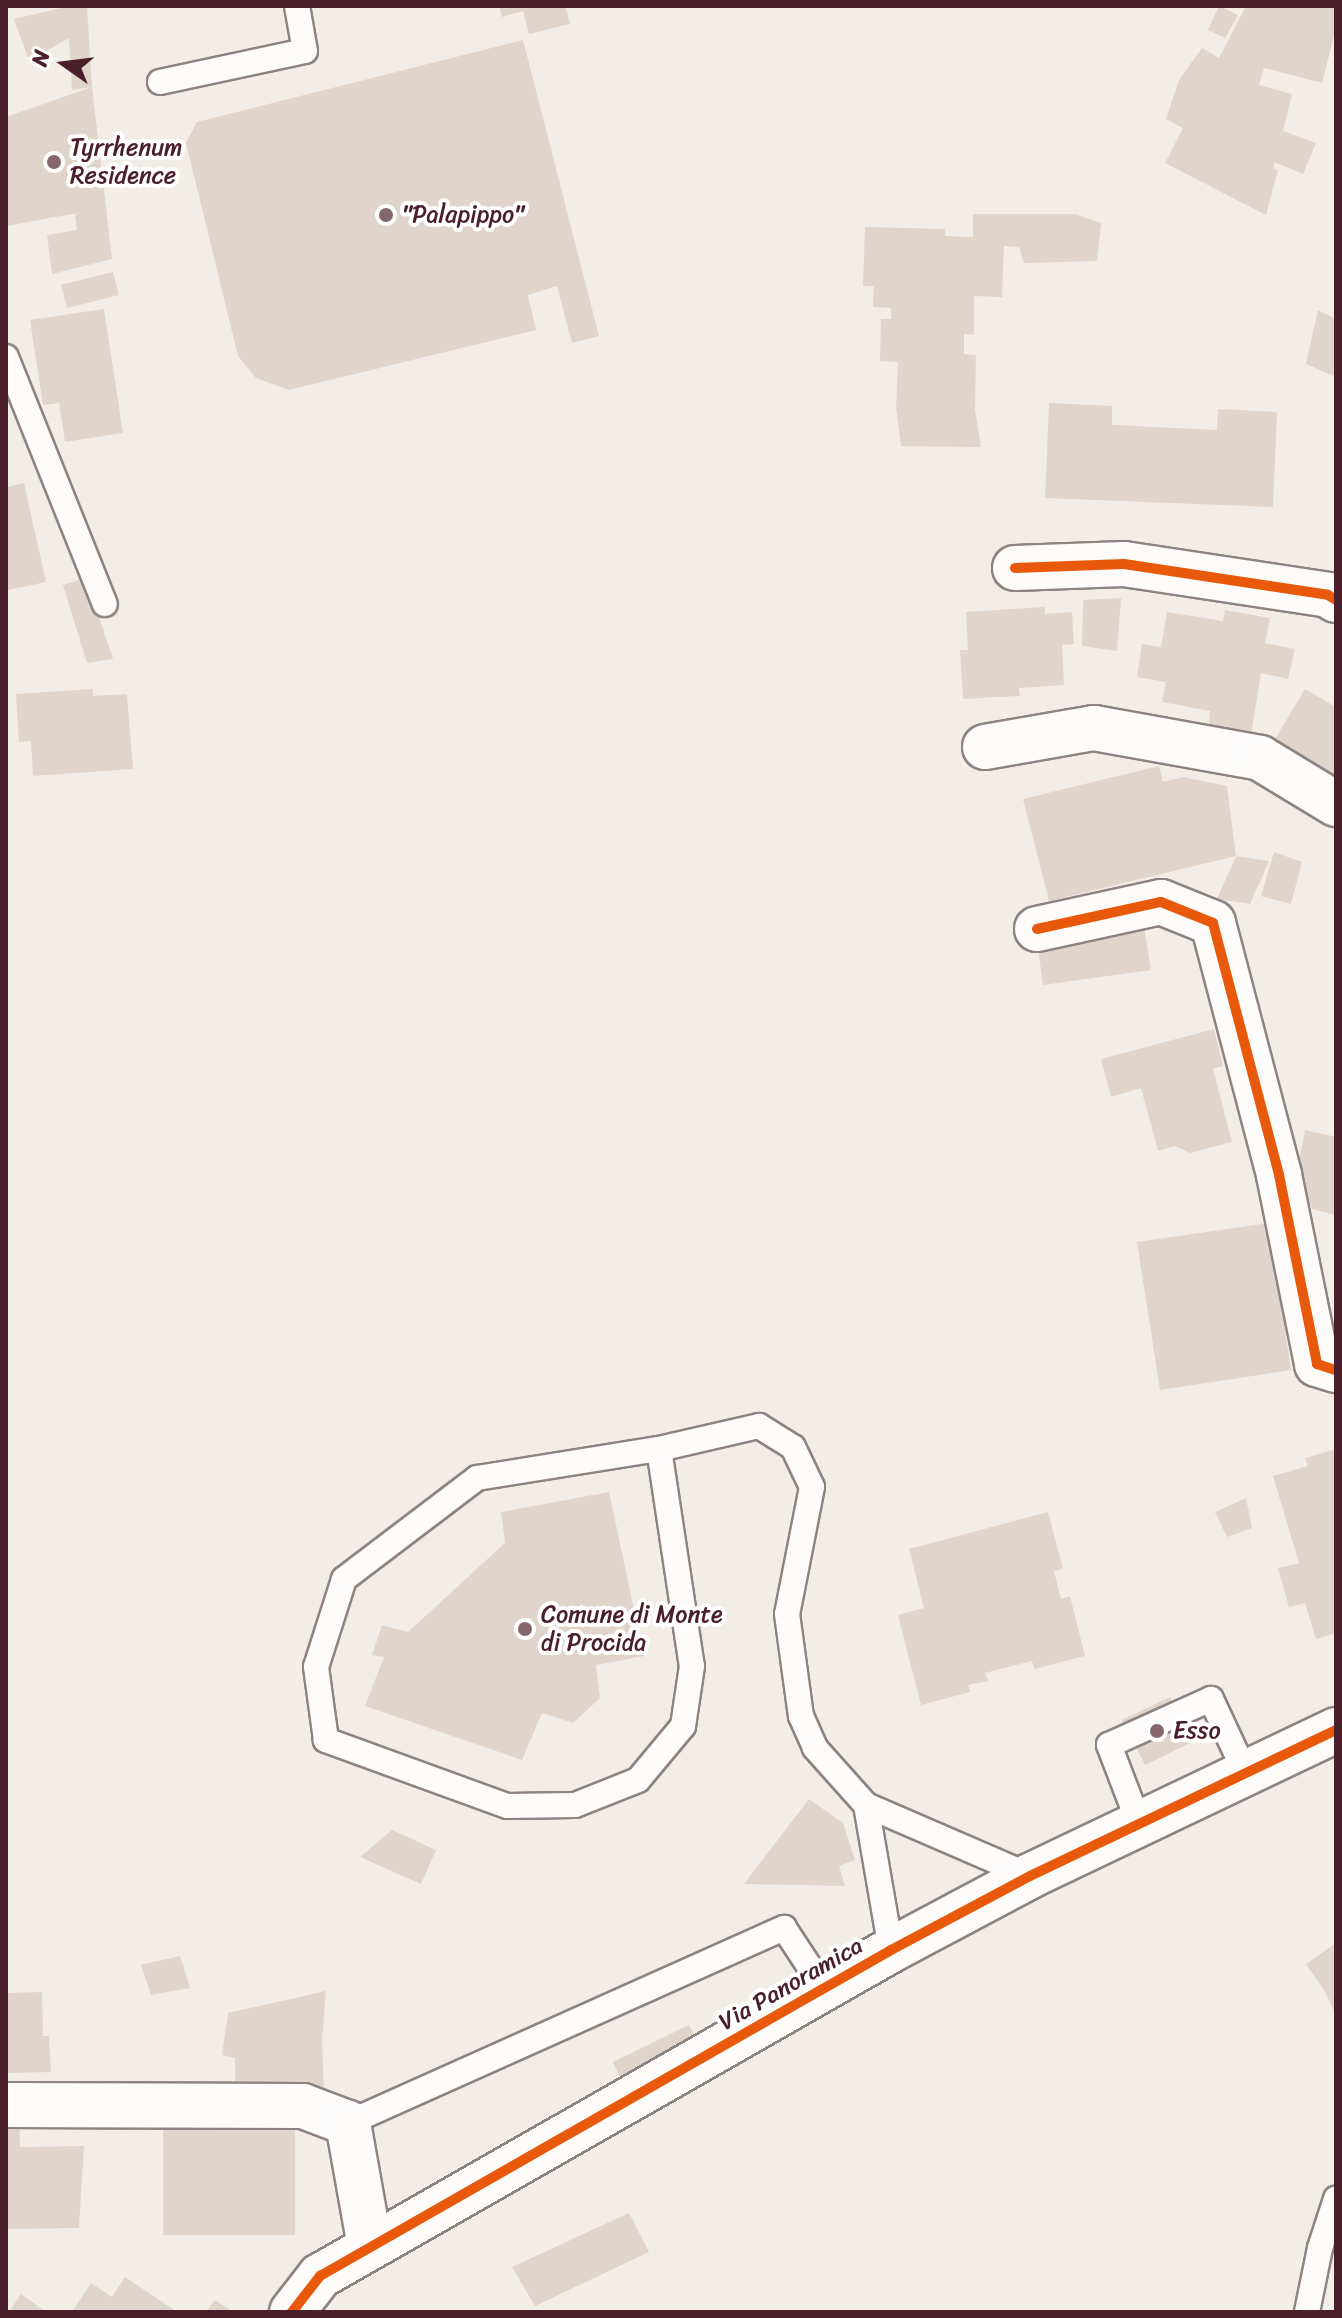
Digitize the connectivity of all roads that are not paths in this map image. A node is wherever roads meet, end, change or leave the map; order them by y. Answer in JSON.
{"nodes":[{"id":1,"x":297,"y":6,"type":"edge"},
{"id":2,"x":160,"y":82,"type":"dead end"},
{"id":3,"x":6,"y":357,"type":"edge"},
{"id":4,"x":1015,"y":568,"type":"dead end"},
{"id":5,"x":1336,"y":600,"type":"edge"},
{"id":6,"x":105,"y":604,"type":"dead end"},
{"id":7,"x":985,"y":747,"type":"dead end"},
{"id":8,"x":1336,"y":804,"type":"edge"},
{"id":9,"x":1037,"y":929,"type":"dead end"},
{"id":10,"x":1336,"y":1370,"type":"edge"},
{"id":11,"x":659,"y":1449,"type":"junction"},
{"id":12,"x":1336,"y":1730,"type":"edge"},
{"id":13,"x":1246,"y":1774,"type":"junction"},
{"id":14,"x":866,"y":1805,"type":"junction"},
{"id":15,"x":1140,"y":1826,"type":"junction"},
{"id":16,"x":1030,"y":1876,"type":"junction"},
{"id":17,"x":891,"y":1950,"type":"junction"},
{"id":18,"x":824,"y":1989,"type":"junction"},
{"id":19,"x":6,"y":2105,"type":"edge"},
{"id":20,"x":348,"y":2123,"type":"junction"},
{"id":21,"x":1336,"y":2199,"type":"edge"},
{"id":22,"x":370,"y":2246,"type":"junction"},
{"id":23,"x":292,"y":2312,"type":"edge"},
{"id":24,"x":1307,"y":2312,"type":"edge"}],
"edges":[{"from":1,"to":2,"type":"lane"},
{"from":3,"to":6,"type":"lane"},
{"from":4,"to":5,"type":"street"},
{"from":7,"to":8,"type":"street"},
{"from":9,"to":10,"type":"street"},
{"from":11,"to":11,"type":"lane"},
{"from":11,"to":14,"type":"lane"},
{"from":12,"to":13,"type":"street","name":"Via Panoramica"},
{"from":13,"to":15,"type":"street","name":"Via Panoramica"},
{"from":13,"to":15,"type":"lane"},
{"from":14,"to":16,"type":"lane"},
{"from":14,"to":17,"type":"lane"},
{"from":15,"to":16,"type":"street","name":"Via Panoramica"},
{"from":16,"to":17,"type":"street","name":"Via Panoramica"},
{"from":17,"to":18,"type":"street","name":"Via Panoramica"},
{"from":18,"to":20,"type":"lane"},
{"from":18,"to":22,"type":"street","name":"Via Panoramica"},
{"from":19,"to":20,"type":"street"},
{"from":20,"to":22,"type":"street"},
{"from":21,"to":24,"type":"lane"},
{"from":22,"to":23,"type":"street","name":"Via Panoramica"}]}
